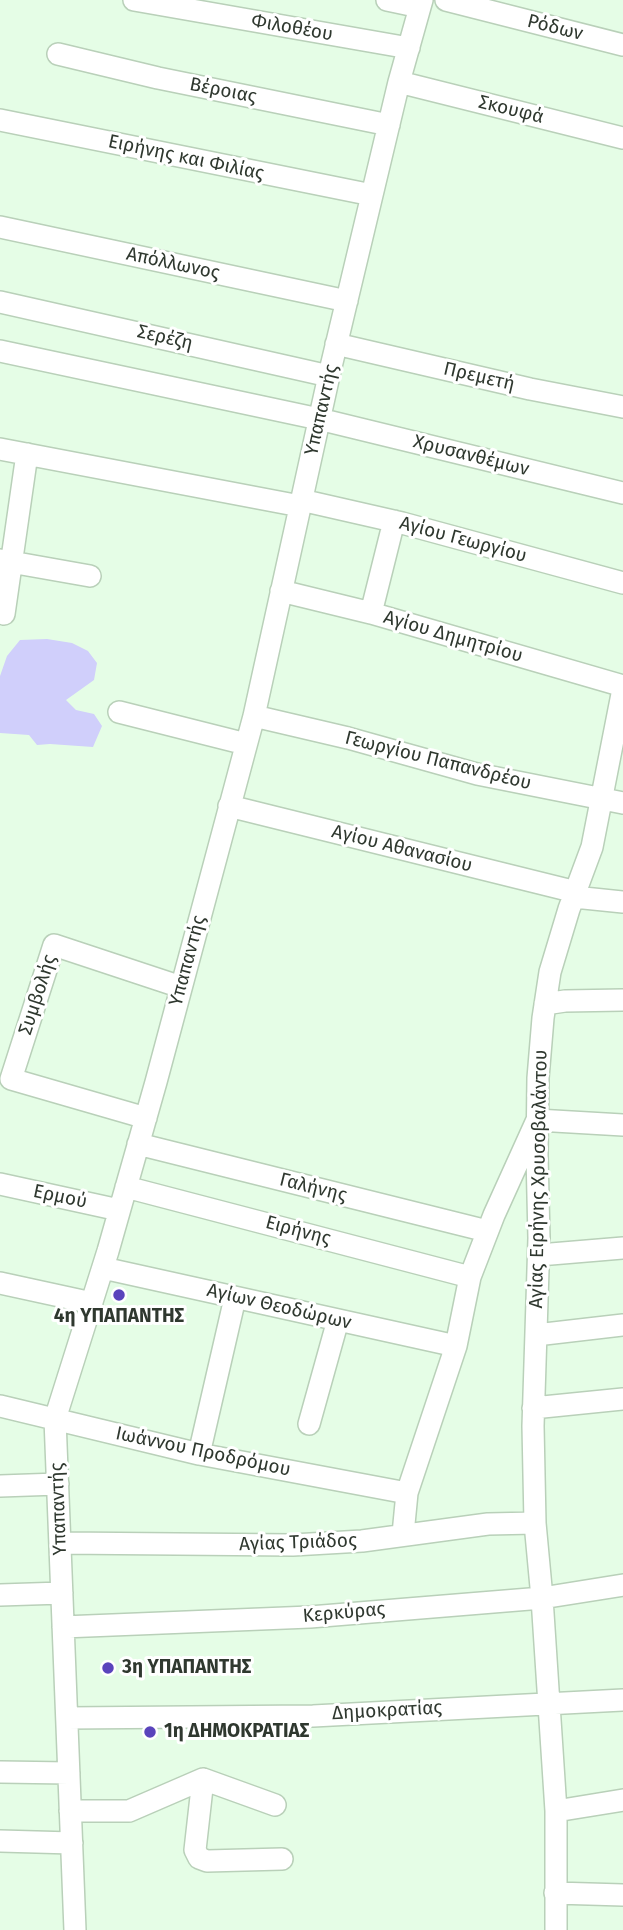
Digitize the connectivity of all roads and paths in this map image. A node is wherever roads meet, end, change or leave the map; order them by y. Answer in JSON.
{"nodes":[{"id":1,"x":134,"y":0,"type":"edge"},
{"id":2,"x":387,"y":0,"type":"edge"},
{"id":3,"x":446,"y":0,"type":"edge"},
{"id":4,"x":421,"y":4,"type":"edge"},
{"id":5,"x":623,"y":45,"type":"edge"},
{"id":6,"x":409,"y":48,"type":"junction"},
{"id":7,"x":58,"y":54,"type":"dead end"},
{"id":8,"x":400,"y":82,"type":"junction"},
{"id":9,"x":0,"y":120,"type":"edge"},
{"id":10,"x":389,"y":125,"type":"junction"},
{"id":11,"x":623,"y":138,"type":"edge"},
{"id":12,"x":372,"y":195,"type":"junction"},
{"id":13,"x":0,"y":227,"type":"edge"},
{"id":14,"x":0,"y":302,"type":"edge"},
{"id":15,"x":346,"y":302,"type":"junction"},
{"id":16,"x":336,"y":344,"type":"junction"},
{"id":17,"x":0,"y":351,"type":"edge"},
{"id":18,"x":329,"y":376,"type":"junction"},
{"id":19,"x":623,"y":407,"type":"edge"},
{"id":20,"x":319,"y":419,"type":"junction"},
{"id":21,"x":0,"y":449,"type":"edge"},
{"id":22,"x":26,"y":454,"type":"junction"},
{"id":23,"x":623,"y":493,"type":"edge"},
{"id":24,"x":301,"y":503,"type":"junction"},
{"id":25,"x":394,"y":521,"type":"junction"},
{"id":26,"x":6,"y":561,"type":"edge"},
{"id":27,"x":90,"y":576,"type":"dead end"},
{"id":28,"x":623,"y":583,"type":"edge"},
{"id":29,"x":281,"y":591,"type":"junction"},
{"id":30,"x":372,"y":613,"type":"junction"},
{"id":31,"x":4,"y":614,"type":"dead end"},
{"id":32,"x":623,"y":687,"type":"edge"},
{"id":33,"x":119,"y":712,"type":"dead end"},
{"id":34,"x":254,"y":716,"type":"junction"},
{"id":35,"x":246,"y":744,"type":"junction"},
{"id":36,"x":601,"y":800,"type":"junction"},
{"id":37,"x":623,"y":803,"type":"edge"},
{"id":38,"x":229,"y":807,"type":"junction"},
{"id":39,"x":575,"y":895,"type":"junction"},
{"id":40,"x":623,"y":902,"type":"edge"},
{"id":41,"x":181,"y":987,"type":"junction"},
{"id":42,"x":623,"y":1000,"type":"edge"},
{"id":43,"x":545,"y":1004,"type":"junction"},
{"id":44,"x":146,"y":1118,"type":"junction"},
{"id":45,"x":537,"y":1120,"type":"junction"},
{"id":46,"x":623,"y":1125,"type":"edge"},
{"id":47,"x":138,"y":1144,"type":"junction"},
{"id":48,"x":0,"y":1184,"type":"edge"},
{"id":49,"x":126,"y":1187,"type":"junction"},
{"id":50,"x":119,"y":1210,"type":"junction"},
{"id":51,"x":487,"y":1231,"type":"junction"},
{"id":52,"x":623,"y":1248,"type":"edge"},
{"id":53,"x":539,"y":1255,"type":"junction"},
{"id":54,"x":103,"y":1268,"type":"junction"},
{"id":55,"x":470,"y":1277,"type":"junction"},
{"id":56,"x":0,"y":1283,"type":"edge"},
{"id":57,"x":234,"y":1298,"type":"junction"},
{"id":58,"x":92,"y":1303,"type":"junction"},
{"id":59,"x":338,"y":1321,"type":"junction"},
{"id":60,"x":623,"y":1325,"type":"edge"},
{"id":61,"x":536,"y":1335,"type":"junction"},
{"id":62,"x":456,"y":1346,"type":"junction"},
{"id":63,"x":623,"y":1399,"type":"edge"},
{"id":64,"x":0,"y":1406,"type":"edge"},
{"id":65,"x":533,"y":1408,"type":"junction"},
{"id":66,"x":55,"y":1419,"type":"junction"},
{"id":67,"x":309,"y":1424,"type":"dead end"},
{"id":68,"x":199,"y":1454,"type":"junction"},
{"id":69,"x":58,"y":1484,"type":"junction"},
{"id":70,"x":0,"y":1486,"type":"edge"},
{"id":71,"x":407,"y":1493,"type":"junction"},
{"id":72,"x":535,"y":1522,"type":"junction"},
{"id":73,"x":403,"y":1534,"type":"junction"},
{"id":74,"x":60,"y":1542,"type":"junction"},
{"id":75,"x":623,"y":1585,"type":"edge"},
{"id":76,"x":62,"y":1593,"type":"junction"},
{"id":77,"x":0,"y":1595,"type":"edge"},
{"id":78,"x":542,"y":1598,"type":"junction"},
{"id":79,"x":63,"y":1627,"type":"junction"},
{"id":80,"x":623,"y":1700,"type":"edge"},
{"id":81,"x":548,"y":1703,"type":"junction"},
{"id":82,"x":67,"y":1718,"type":"junction"},
{"id":83,"x":0,"y":1772,"type":"edge"},
{"id":84,"x":69,"y":1773,"type":"junction"},
{"id":85,"x":203,"y":1779,"type":"junction"},
{"id":86,"x":623,"y":1800,"type":"edge"},
{"id":87,"x":275,"y":1805,"type":"dead end"},
{"id":88,"x":70,"y":1811,"type":"junction"},
{"id":89,"x":556,"y":1811,"type":"junction"},
{"id":90,"x":0,"y":1841,"type":"edge"},
{"id":91,"x":72,"y":1843,"type":"junction"},
{"id":92,"x":282,"y":1859,"type":"dead end"},
{"id":93,"x":555,"y":1893,"type":"junction"},
{"id":94,"x":623,"y":1895,"type":"edge"},
{"id":95,"x":75,"y":1930,"type":"edge"},
{"id":96,"x":556,"y":1930,"type":"edge"}],
"edges":[{"from":1,"to":6,"type":"street","name":"Φιλοθέου"},
{"from":2,"to":4,"type":"street"},
{"from":3,"to":5,"type":"street","name":"Ρόδων"},
{"from":4,"to":6,"type":"street","name":"Υπαπαντής"},
{"from":6,"to":8,"type":"street","name":"Υπαπαντής"},
{"from":7,"to":10,"type":"street","name":"Βέροιας"},
{"from":8,"to":10,"type":"street","name":"Υπαπαντής"},
{"from":8,"to":11,"type":"street","name":"Σκουφά"},
{"from":9,"to":12,"type":"street","name":"Ειρήνης και Φιλίας"},
{"from":10,"to":12,"type":"street","name":"Υπαπαντής"},
{"from":12,"to":15,"type":"street","name":"Υπαπαντής"},
{"from":13,"to":15,"type":"street","name":"Απόλλωνος"},
{"from":14,"to":18,"type":"street","name":"Σερέζη"},
{"from":15,"to":16,"type":"street","name":"Υπαπαντής"},
{"from":16,"to":18,"type":"street","name":"Υπαπαντής"},
{"from":16,"to":19,"type":"street","name":"Πρεμετή"},
{"from":17,"to":20,"type":"street","name":"Χρυσανθέμων"},
{"from":18,"to":20,"type":"street","name":"Υπαπαντής"},
{"from":20,"to":23,"type":"street","name":"Χρυσανθέμων"},
{"from":20,"to":24,"type":"street","name":"Υπαπαντής"},
{"from":21,"to":22,"type":"street","name":"Αγίου Γεωργίου"},
{"from":22,"to":24,"type":"street","name":"Αγίου Γεωργίου"},
{"from":22,"to":26,"type":"street"},
{"from":24,"to":25,"type":"street","name":"Αγίου Γεωργίου"},
{"from":24,"to":29,"type":"street","name":"Υπαπαντής"},
{"from":25,"to":28,"type":"street","name":"Αγίου Γεωργίου"},
{"from":25,"to":30,"type":"street"},
{"from":26,"to":27,"type":"street"},
{"from":26,"to":31,"type":"street"},
{"from":29,"to":30,"type":"street","name":"Αγίου Δημητρίου"},
{"from":29,"to":34,"type":"street","name":"Υπαπαντής"},
{"from":30,"to":32,"type":"street","name":"Αγίου Δημητρίου"},
{"from":32,"to":36,"type":"street","name":"Αγίας Ειρήνης Χρυσοβαλάντου"},
{"from":33,"to":35,"type":"street"},
{"from":34,"to":35,"type":"street","name":"Υπαπαντής"},
{"from":34,"to":36,"type":"street","name":"Γεωργίου Παπανδρέου"},
{"from":35,"to":38,"type":"street","name":"Υπαπαντής"},
{"from":36,"to":37,"type":"street","name":"Γεωργίου Παπανδρέου"},
{"from":36,"to":39,"type":"street","name":"Αγίας Ειρήνης Χρυσοβαλάντου"},
{"from":38,"to":39,"type":"street","name":"Αγίου Αθανασίου"},
{"from":38,"to":41,"type":"street","name":"Υπαπαντής"},
{"from":39,"to":40,"type":"street","name":"Αγίου Αθανασίου"},
{"from":39,"to":43,"type":"street","name":"Αγίας Ειρήνης Χρυσοβαλάντου"},
{"from":41,"to":44,"type":"street","name":"Υπαπαντής"},
{"from":41,"to":44,"type":"street","name":"Συμβολής"},
{"from":42,"to":43,"type":"street"},
{"from":43,"to":45,"type":"street","name":"Αγίας Ειρήνης Χρυσοβαλάντου"},
{"from":44,"to":47,"type":"street","name":"Υπαπαντής"},
{"from":45,"to":46,"type":"street"},
{"from":45,"to":51,"type":"street"},
{"from":45,"to":53,"type":"street","name":"Αγίας Ειρήνης Χρυσοβαλάντου"},
{"from":47,"to":49,"type":"street","name":"Υπαπαντής"},
{"from":47,"to":51,"type":"street","name":"Γαλήνης"},
{"from":48,"to":50,"type":"street","name":"Ερμού"},
{"from":49,"to":50,"type":"street","name":"Υπαπαντής"},
{"from":49,"to":55,"type":"street","name":"Ειρήνης"},
{"from":50,"to":54,"type":"street","name":"Υπαπαντής"},
{"from":51,"to":55,"type":"street"},
{"from":52,"to":53,"type":"street"},
{"from":53,"to":61,"type":"street","name":"Αγίας Ειρήνης Χρυσοβαλάντου"},
{"from":54,"to":57,"type":"street","name":"Αγίων Θεοδώρων"},
{"from":54,"to":58,"type":"street","name":"Υπαπαντής"},
{"from":55,"to":62,"type":"street"},
{"from":56,"to":58,"type":"street"},
{"from":57,"to":59,"type":"street","name":"Αγίων Θεοδώρων"},
{"from":57,"to":68,"type":"street"},
{"from":58,"to":66,"type":"street","name":"Υπαπαντής"},
{"from":59,"to":62,"type":"street","name":"Αγίων Θεοδώρων"},
{"from":59,"to":67,"type":"street"},
{"from":60,"to":61,"type":"street"},
{"from":61,"to":65,"type":"street","name":"Αγίας Ειρήνης Χρυσοβαλάντου"},
{"from":62,"to":71,"type":"street"},
{"from":63,"to":65,"type":"street"},
{"from":64,"to":66,"type":"street","name":"Ιωάννου Προδρόμου"},
{"from":65,"to":72,"type":"street","name":"Αγίας Ειρήνης Χρυσοβαλάντου"},
{"from":66,"to":68,"type":"street","name":"Ιωάννου Προδρόμου"},
{"from":66,"to":69,"type":"street","name":"Υπαπαντής"},
{"from":68,"to":71,"type":"street","name":"Ιωάννου Προδρόμου"},
{"from":69,"to":70,"type":"street"},
{"from":69,"to":74,"type":"street","name":"Υπαπαντής"},
{"from":71,"to":73,"type":"street"},
{"from":72,"to":73,"type":"street","name":"Αγίας Τριάδος"},
{"from":72,"to":78,"type":"street","name":"Αγίας Ειρήνης Χρυσοβαλάντου"},
{"from":73,"to":74,"type":"street","name":"Αγίας Τριάδος"},
{"from":74,"to":76,"type":"street","name":"Υπαπαντής"},
{"from":75,"to":78,"type":"street","name":"Κερκύρας"},
{"from":76,"to":77,"type":"street"},
{"from":76,"to":79,"type":"street","name":"Υπαπαντής"},
{"from":78,"to":79,"type":"street","name":"Κερκύρας"},
{"from":78,"to":81,"type":"street","name":"Αγίας Ειρήνης Χρυσοβαλάντου"},
{"from":79,"to":82,"type":"street","name":"Υπαπαντής"},
{"from":80,"to":81,"type":"street","name":"Δημοκρατίας"},
{"from":81,"to":82,"type":"street","name":"Δημοκρατίας"},
{"from":81,"to":89,"type":"street"},
{"from":82,"to":84,"type":"street","name":"Υπαπαντής"},
{"from":83,"to":84,"type":"street"},
{"from":84,"to":88,"type":"street","name":"Υπαπαντής"},
{"from":85,"to":87,"type":"street"},
{"from":85,"to":88,"type":"street"},
{"from":85,"to":92,"type":"street"},
{"from":86,"to":89,"type":"street"},
{"from":88,"to":91,"type":"street","name":"Υπαπαντής"},
{"from":89,"to":93,"type":"street"},
{"from":90,"to":91,"type":"street"},
{"from":91,"to":95,"type":"street","name":"Υπαπαντής"},
{"from":93,"to":94,"type":"street"},
{"from":93,"to":96,"type":"street"}]}
